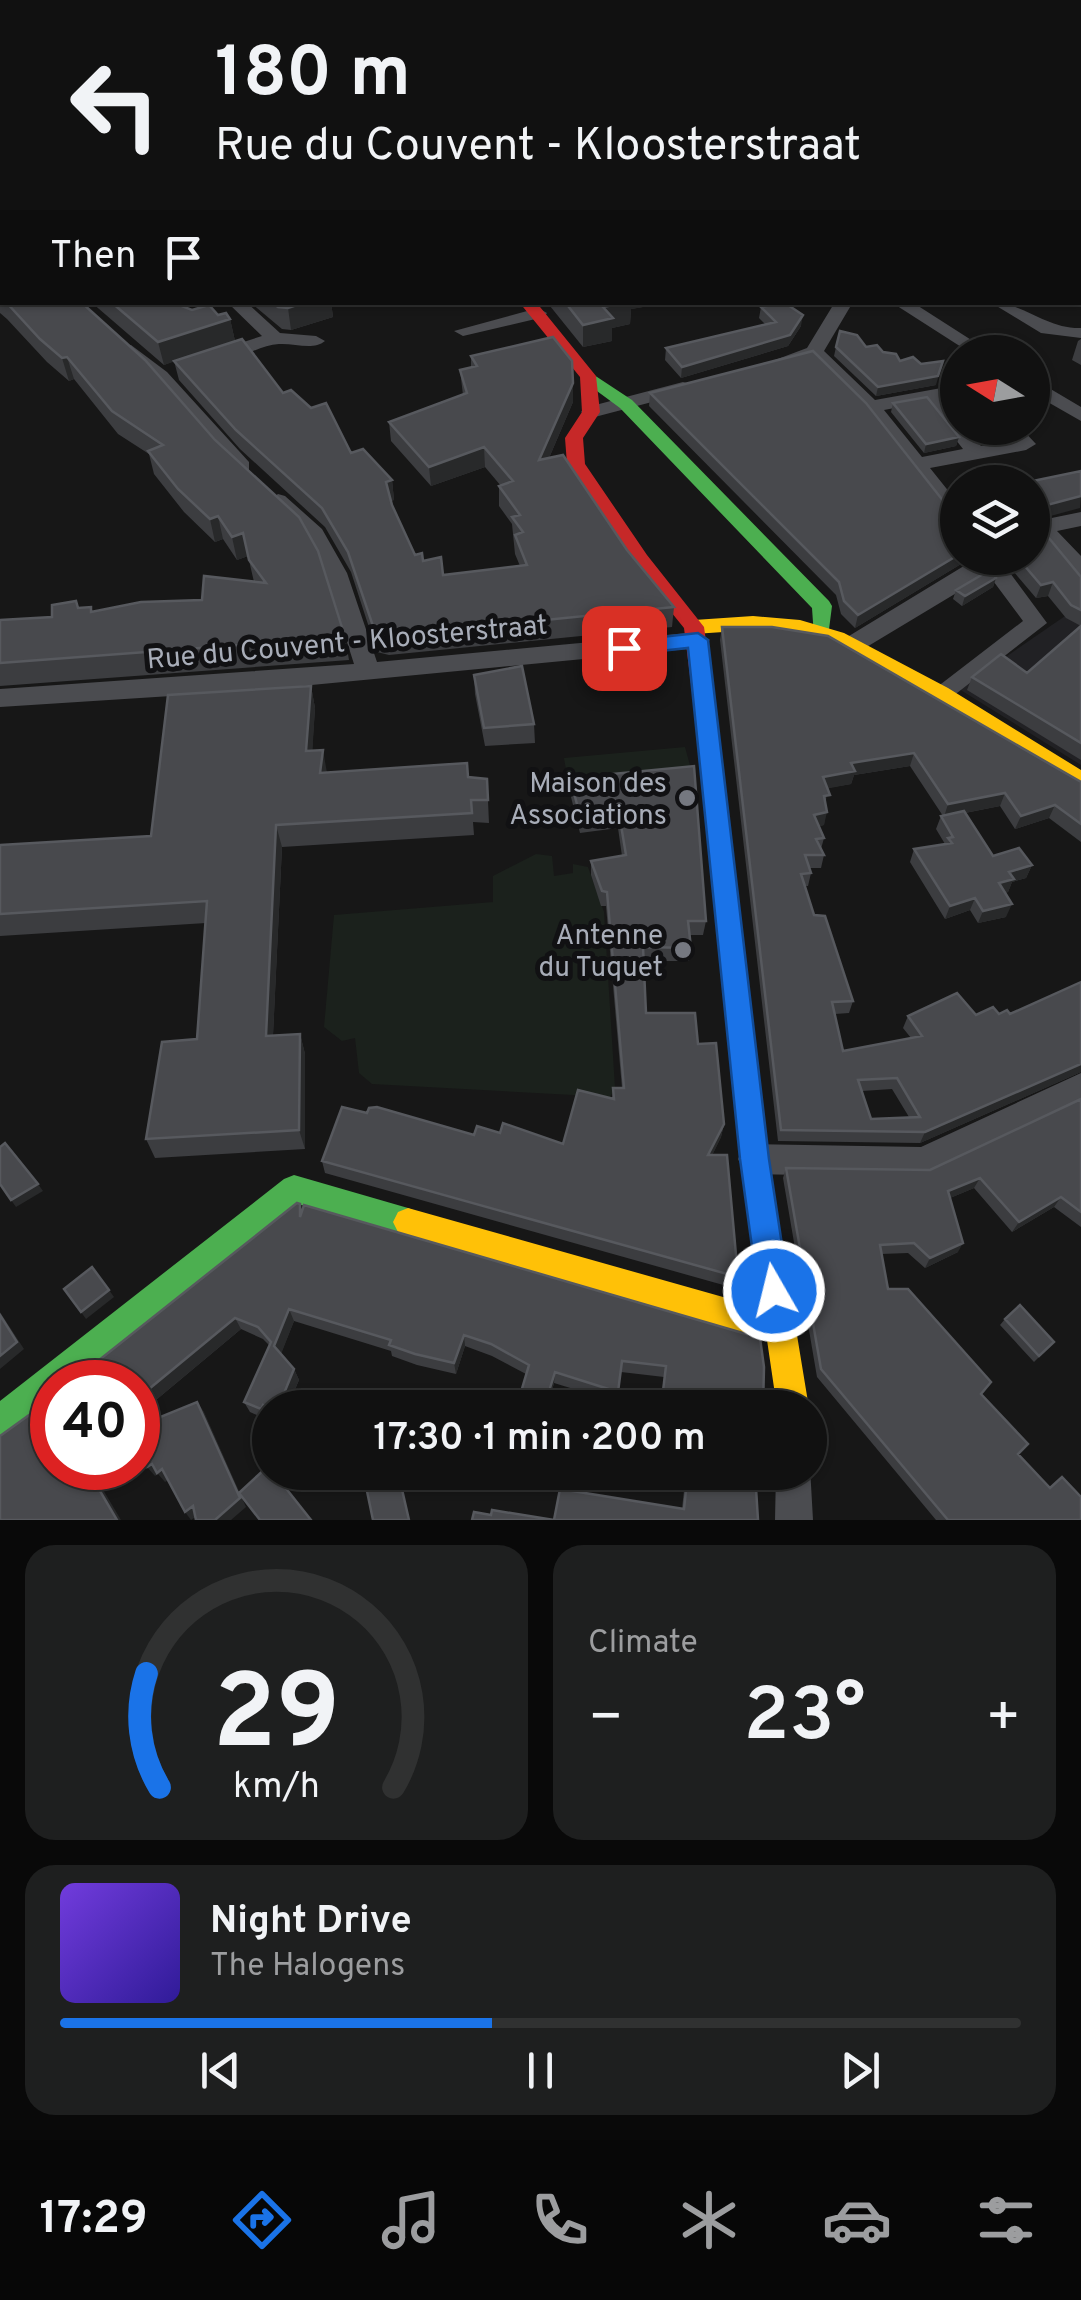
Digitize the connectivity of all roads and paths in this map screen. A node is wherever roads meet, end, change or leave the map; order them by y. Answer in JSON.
{"nodes":[{"id":1,"x":239,"y":305,"type":"edge"},
{"id":2,"x":842,"y":305,"type":"edge"},
{"id":3,"x":905,"y":305,"type":"edge"},
{"id":4,"x":1003,"y":305,"type":"edge"},
{"id":5,"x":533,"y":308,"type":"edge"},
{"id":6,"x":464,"y":330,"type":"dead end"},
{"id":7,"x":1081,"y":333,"type":"edge"},
{"id":8,"x":953,"y":335,"type":"edge"},
{"id":9,"x":275,"y":338,"type":"junction"},
{"id":10,"x":117,"y":339,"type":"edge"},
{"id":11,"x":316,"y":341,"type":"dead end"},
{"id":12,"x":814,"y":352,"type":"junction"},
{"id":13,"x":760,"y":367,"type":"edge"},
{"id":14,"x":176,"y":370,"type":"junction"},
{"id":15,"x":588,"y":376,"type":"junction"},
{"id":16,"x":706,"y":382,"type":"edge"},
{"id":17,"x":940,"y":394,"type":"edge"},
{"id":18,"x":1050,"y":395,"type":"edge"},
{"id":19,"x":931,"y":396,"type":"junction"},
{"id":20,"x":626,"y":404,"type":"junction"},
{"id":21,"x":872,"y":406,"type":"junction"},
{"id":22,"x":591,"y":412,"type":"junction"},
{"id":23,"x":1081,"y":415,"type":"edge"},
{"id":24,"x":1020,"y":445,"type":"edge"},
{"id":25,"x":976,"y":452,"type":"junction"},
{"id":26,"x":916,"y":464,"type":"junction"},
{"id":27,"x":940,"y":495,"type":"edge"},
{"id":28,"x":1081,"y":520,"type":"edge"},
{"id":29,"x":1050,"y":526,"type":"edge"},
{"id":30,"x":1050,"y":540,"type":"edge"},
{"id":31,"x":1081,"y":570,"type":"edge"},
{"id":32,"x":965,"y":575,"type":"edge"},
{"id":33,"x":1000,"y":575,"type":"edge"},
{"id":34,"x":821,"y":632,"type":"junction"},
{"id":35,"x":696,"y":634,"type":"junction"},
{"id":36,"x":852,"y":645,"type":"junction"},
{"id":37,"x":367,"y":668,"type":"junction"},
{"id":38,"x":940,"y":694,"type":"junction"},
{"id":39,"x":0,"y":698,"type":"edge"},
{"id":40,"x":1081,"y":782,"type":"edge"},
{"id":41,"x":1081,"y":1087,"type":"edge"},
{"id":42,"x":754,"y":1159,"type":"junction"},
{"id":43,"x":779,"y":1328,"type":"junction"},
{"id":44,"x":790,"y":1390,"type":"edge"},
{"id":45,"x":0,"y":1421,"type":"edge"},
{"id":46,"x":794,"y":1490,"type":"edge"},
{"id":47,"x":794,"y":1520,"type":"edge"}],
"edges":[{"from":1,"to":9,"type":"street"},
{"from":2,"to":12,"type":"street"},
{"from":3,"to":8,"type":"street"},
{"from":4,"to":7,"type":"street"},
{"from":5,"to":6,"type":"street"},
{"from":5,"to":15,"type":"street"},
{"from":9,"to":11,"type":"street"},
{"from":9,"to":14,"type":"street"},
{"from":10,"to":14,"type":"street"},
{"from":12,"to":13,"type":"street"},
{"from":12,"to":21,"type":"street"},
{"from":14,"to":37,"type":"street"},
{"from":15,"to":20,"type":"street"},
{"from":15,"to":22,"type":"street"},
{"from":16,"to":20,"type":"street"},
{"from":17,"to":19,"type":"street"},
{"from":18,"to":23,"type":"street"},
{"from":19,"to":21,"type":"street"},
{"from":19,"to":25,"type":"street"},
{"from":20,"to":22,"type":"street"},
{"from":20,"to":34,"type":"street"},
{"from":21,"to":26,"type":"street"},
{"from":22,"to":35,"type":"street"},
{"from":24,"to":25,"type":"street"},
{"from":25,"to":26,"type":"street"},
{"from":26,"to":27,"type":"street"},
{"from":28,"to":29,"type":"street"},
{"from":30,"to":31,"type":"street"},
{"from":32,"to":36,"type":"street"},
{"from":33,"to":38,"type":"street"},
{"from":34,"to":35,"type":"street"},
{"from":34,"to":36,"type":"street"},
{"from":35,"to":37,"type":"street","name":"Rue du Couvent - Kloosterstraat"},
{"from":35,"to":42,"type":"street"},
{"from":36,"to":38,"type":"street"},
{"from":37,"to":39,"type":"street","name":"Rue du Couvent - Kloosterstraat"},
{"from":38,"to":40,"type":"street"},
{"from":41,"to":42,"type":"street"},
{"from":42,"to":43,"type":"street"},
{"from":43,"to":44,"type":"street"},
{"from":43,"to":45,"type":"street"},
{"from":46,"to":47,"type":"street"}]}
